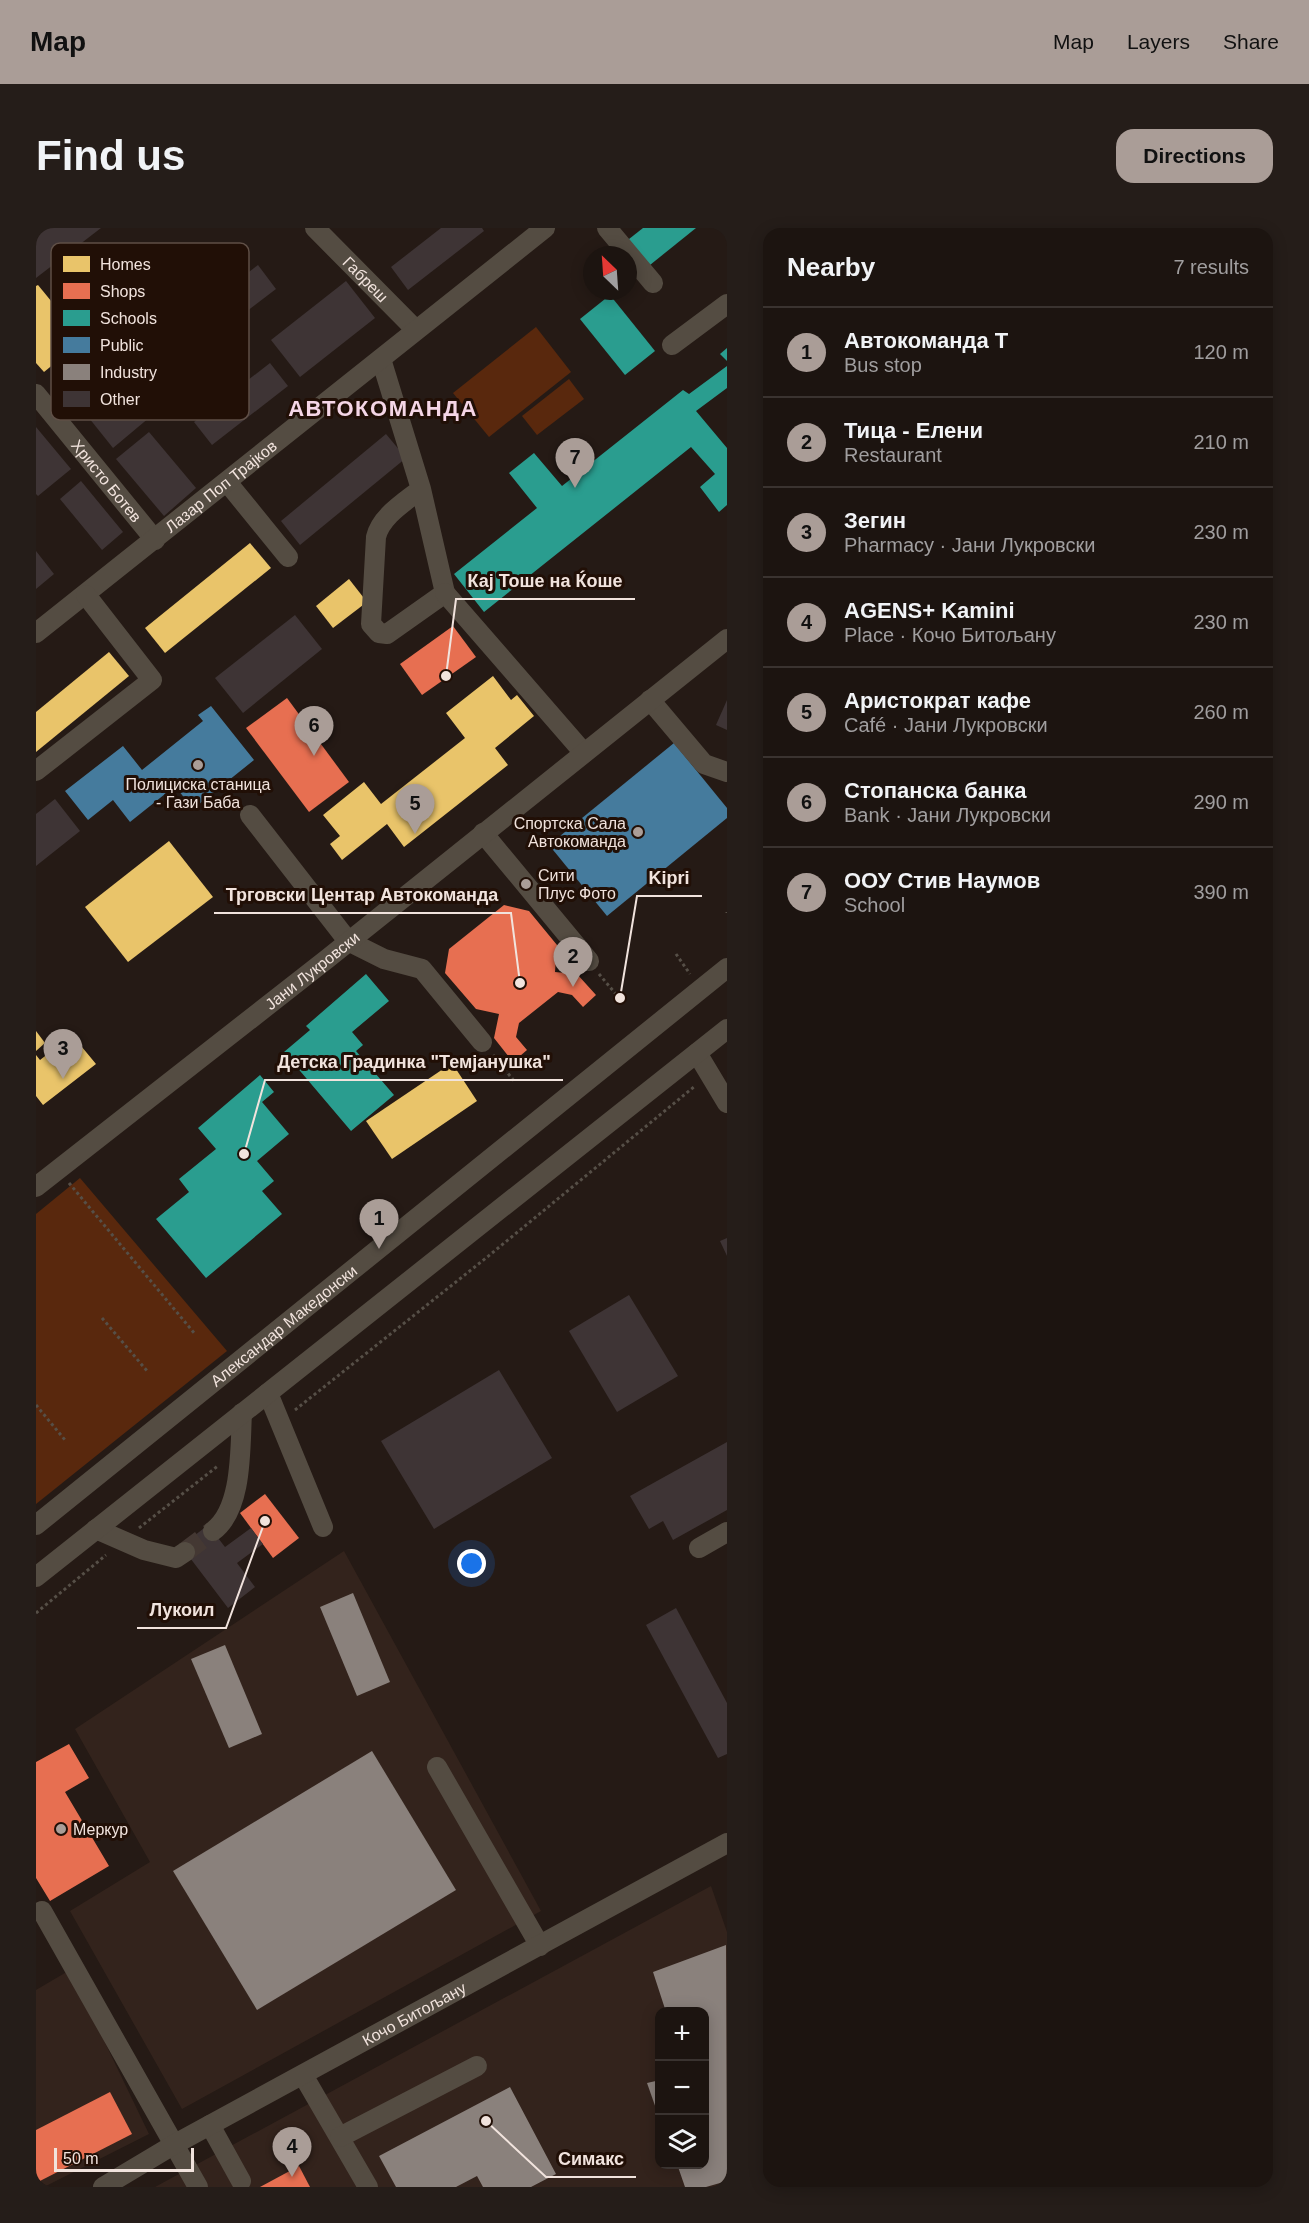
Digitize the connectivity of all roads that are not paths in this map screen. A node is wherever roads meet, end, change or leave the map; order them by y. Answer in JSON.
{"nodes":[{"id":1,"x":607,"y":228,"type":"edge"},
{"id":2,"x":321,"y":230,"type":"edge"},
{"id":3,"x":533,"y":232,"type":"edge"},
{"id":4,"x":653,"y":283,"type":"dead end"},
{"id":5,"x":727,"y":304,"type":"edge"},
{"id":6,"x":416,"y":330,"type":"junction"},
{"id":7,"x":672,"y":345,"type":"dead end"},
{"id":8,"x":381,"y":358,"type":"junction"},
{"id":9,"x":36,"y":394,"type":"edge"},
{"id":10,"x":51,"y":412,"type":"edge"},
{"id":11,"x":57,"y":420,"type":"edge"},
{"id":12,"x":227,"y":482,"type":"junction"},
{"id":13,"x":421,"y":489,"type":"junction"},
{"id":14,"x":155,"y":540,"type":"junction"},
{"id":15,"x":288,"y":557,"type":"dead end"},
{"id":16,"x":444,"y":593,"type":"junction"},
{"id":17,"x":86,"y":595,"type":"junction"},
{"id":18,"x":36,"y":633,"type":"edge"},
{"id":19,"x":727,"y":639,"type":"edge"},
{"id":20,"x":650,"y":700,"type":"junction"},
{"id":21,"x":584,"y":753,"type":"junction"},
{"id":22,"x":36,"y":771,"type":"edge"},
{"id":23,"x":727,"y":772,"type":"edge"},
{"id":24,"x":250,"y":815,"type":"dead end"},
{"id":25,"x":483,"y":833,"type":"junction"},
{"id":26,"x":348,"y":941,"type":"junction"},
{"id":27,"x":589,"y":961,"type":"road end"},
{"id":28,"x":727,"y":968,"type":"edge"},
{"id":29,"x":727,"y":1029,"type":"edge"},
{"id":30,"x":482,"y":1042,"type":"road end"},
{"id":31,"x":697,"y":1053,"type":"junction"},
{"id":32,"x":727,"y":1103,"type":"edge"},
{"id":33,"x":37,"y":1184,"type":"edge"},
{"id":34,"x":268,"y":1392,"type":"junction"},
{"id":35,"x":242,"y":1413,"type":"junction"},
{"id":36,"x":36,"y":1525,"type":"edge"},
{"id":37,"x":324,"y":1527,"type":"dead end"},
{"id":38,"x":96,"y":1529,"type":"junction"},
{"id":39,"x":213,"y":1531,"type":"tunnel mouth"},
{"id":40,"x":727,"y":1532,"type":"edge"},
{"id":41,"x":699,"y":1548,"type":"dead end"},
{"id":42,"x":185,"y":1552,"type":"tunnel mouth"},
{"id":43,"x":36,"y":1576,"type":"edge"},
{"id":44,"x":436,"y":1767,"type":"dead end"},
{"id":45,"x":727,"y":1843,"type":"edge"},
{"id":46,"x":42,"y":1911,"type":"dead end"},
{"id":47,"x":540,"y":1946,"type":"junction"},
{"id":48,"x":477,"y":2066,"type":"dead end"},
{"id":49,"x":303,"y":2075,"type":"junction"},
{"id":50,"x":210,"y":2125,"type":"junction"},
{"id":51,"x":340,"y":2138,"type":"junction"},
{"id":52,"x":174,"y":2144,"type":"junction"},
{"id":53,"x":241,"y":2181,"type":"dead end"},
{"id":54,"x":103,"y":2187,"type":"edge"},
{"id":55,"x":198,"y":2187,"type":"edge"},
{"id":56,"x":368,"y":2187,"type":"edge"}],
"edges":[{"from":1,"to":4,"type":"street"},
{"from":2,"to":6,"type":"street","name":"Габреш"},
{"from":3,"to":6,"type":"street","name":"Лазар Поп Трајков"},
{"from":5,"to":7,"type":"street"},
{"from":6,"to":8,"type":"street","name":"Лазар Поп Трајков"},
{"from":8,"to":12,"type":"street","name":"Лазар Поп Трајков"},
{"from":8,"to":13,"type":"street"},
{"from":9,"to":10,"type":"street","name":"Христо Ботев"},
{"from":11,"to":14,"type":"street","name":"Христо Ботев"},
{"from":12,"to":14,"type":"street","name":"Лазар Поп Трајков"},
{"from":12,"to":15,"type":"street"},
{"from":13,"to":16,"type":"street"},
{"from":13,"to":16,"type":"street"},
{"from":14,"to":17,"type":"street","name":"Лазар Поп Трајков"},
{"from":16,"to":21,"type":"street"},
{"from":17,"to":18,"type":"street","name":"Лазар Поп Трајков"},
{"from":17,"to":22,"type":"street"},
{"from":19,"to":20,"type":"street","name":"Јани Лукровски"},
{"from":20,"to":21,"type":"street","name":"Јани Лукровски"},
{"from":20,"to":23,"type":"street"},
{"from":21,"to":25,"type":"street","name":"Јани Лукровски"},
{"from":24,"to":26,"type":"street"},
{"from":25,"to":26,"type":"street","name":"Јани Лукровски"},
{"from":25,"to":27,"type":"street"},
{"from":26,"to":30,"type":"street"},
{"from":26,"to":33,"type":"street","name":"Јани Лукровски"},
{"from":28,"to":36,"type":"street","name":"Александар Македонски"},
{"from":29,"to":31,"type":"street"},
{"from":31,"to":32,"type":"street"},
{"from":31,"to":34,"type":"street"},
{"from":34,"to":35,"type":"street"},
{"from":34,"to":37,"type":"street"},
{"from":35,"to":38,"type":"street"},
{"from":35,"to":39,"type":"street"},
{"from":38,"to":42,"type":"street"},
{"from":38,"to":43,"type":"street"},
{"from":40,"to":41,"type":"street"},
{"from":44,"to":47,"type":"street"},
{"from":45,"to":47,"type":"street","name":"Кочо Битољану"},
{"from":46,"to":52,"type":"street"},
{"from":47,"to":49,"type":"street","name":"Кочо Битољану"},
{"from":48,"to":51,"type":"street"},
{"from":49,"to":50,"type":"street","name":"Кочо Битољану"},
{"from":49,"to":51,"type":"street"},
{"from":50,"to":52,"type":"street","name":"Кочо Битољану"},
{"from":50,"to":53,"type":"street"},
{"from":51,"to":56,"type":"street"},
{"from":52,"to":54,"type":"street","name":"Кочо Битољану"},
{"from":52,"to":55,"type":"street"}]}
